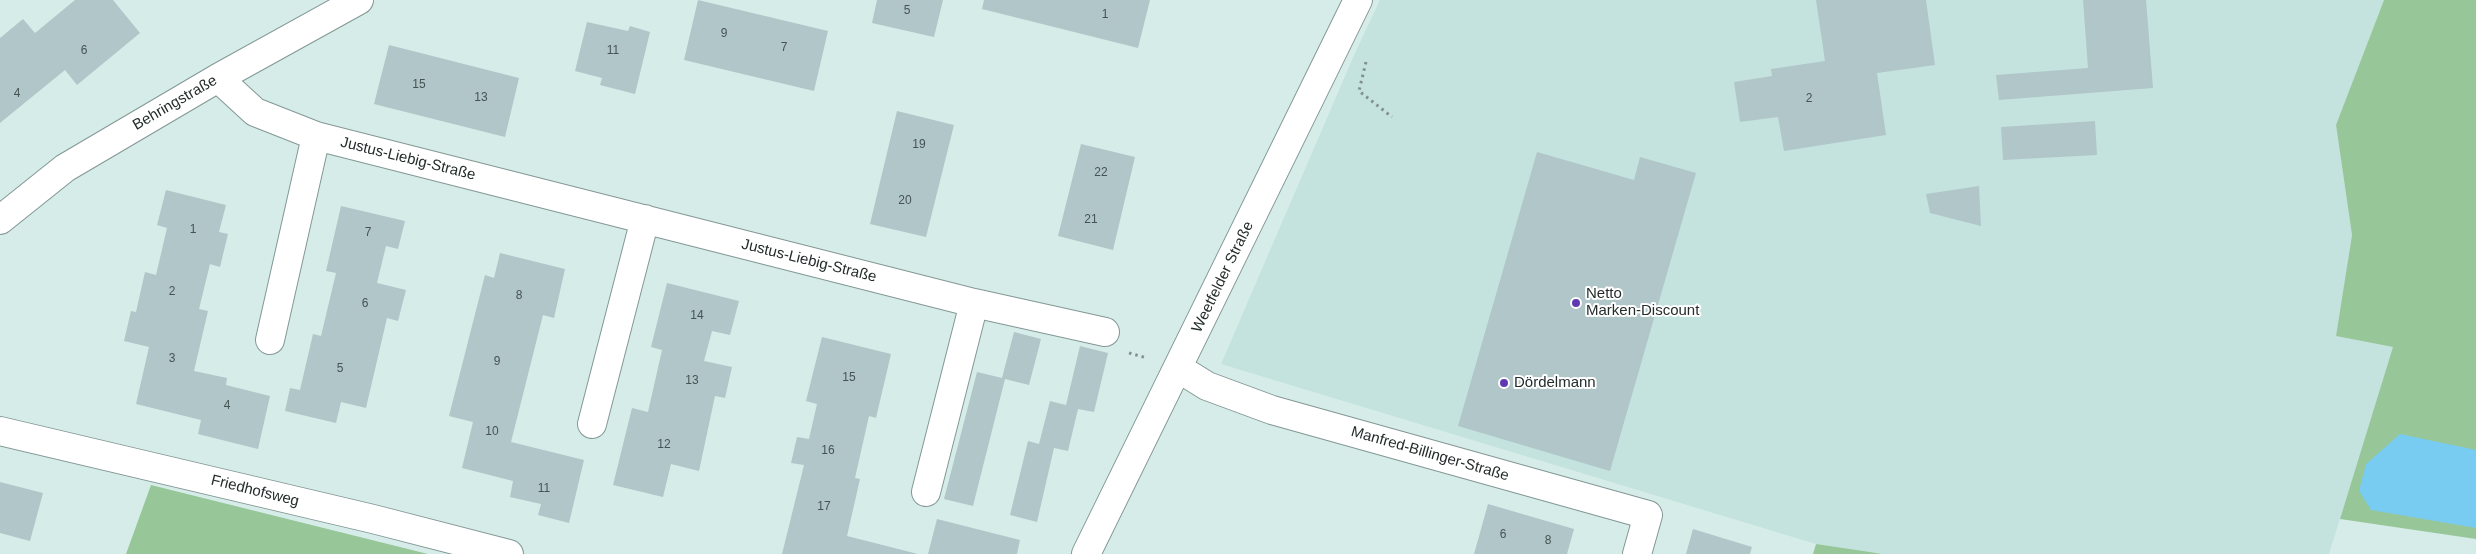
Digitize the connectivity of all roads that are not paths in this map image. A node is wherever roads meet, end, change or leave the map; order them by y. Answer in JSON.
{"nodes":[{"id":1,"x":359,"y":0,"type":"edge"},
{"id":2,"x":1353,"y":8,"type":"edge"},
{"id":3,"x":218,"y":78,"type":"junction"},
{"id":4,"x":316,"y":136,"type":"junction"},
{"id":5,"x":645,"y":219,"type":"junction"},
{"id":6,"x":0,"y":220,"type":"edge"},
{"id":7,"x":974,"y":303,"type":"junction"},
{"id":8,"x":1105,"y":332,"type":"road end"},
{"id":9,"x":270,"y":340,"type":"dead end"},
{"id":10,"x":1178,"y":368,"type":"junction"},
{"id":11,"x":592,"y":424,"type":"dead end"},
{"id":12,"x":0,"y":431,"type":"edge"},
{"id":13,"x":926,"y":492,"type":"dead end"},
{"id":14,"x":509,"y":554,"type":"edge"},
{"id":15,"x":1086,"y":554,"type":"edge"},
{"id":16,"x":1637,"y":554,"type":"edge"}],
"edges":[{"from":1,"to":3,"type":"street","name":"Behringstraße"},
{"from":2,"to":10,"type":"street","name":"Weetfelder Straße"},
{"from":3,"to":4,"type":"street","name":"Justus-Liebig-Straße"},
{"from":3,"to":6,"type":"street","name":"Behringstraße"},
{"from":4,"to":5,"type":"street","name":"Justus-Liebig-Straße"},
{"from":4,"to":9,"type":"street"},
{"from":5,"to":7,"type":"street","name":"Justus-Liebig-Straße"},
{"from":5,"to":11,"type":"street"},
{"from":7,"to":8,"type":"street","name":"Justus-Liebig-Straße"},
{"from":7,"to":13,"type":"street"},
{"from":10,"to":15,"type":"street","name":"Weetfelder Straße"},
{"from":10,"to":16,"type":"street","name":"Manfred-Billinger-Straße"},
{"from":12,"to":14,"type":"street","name":"Friedhofsweg"}]}
